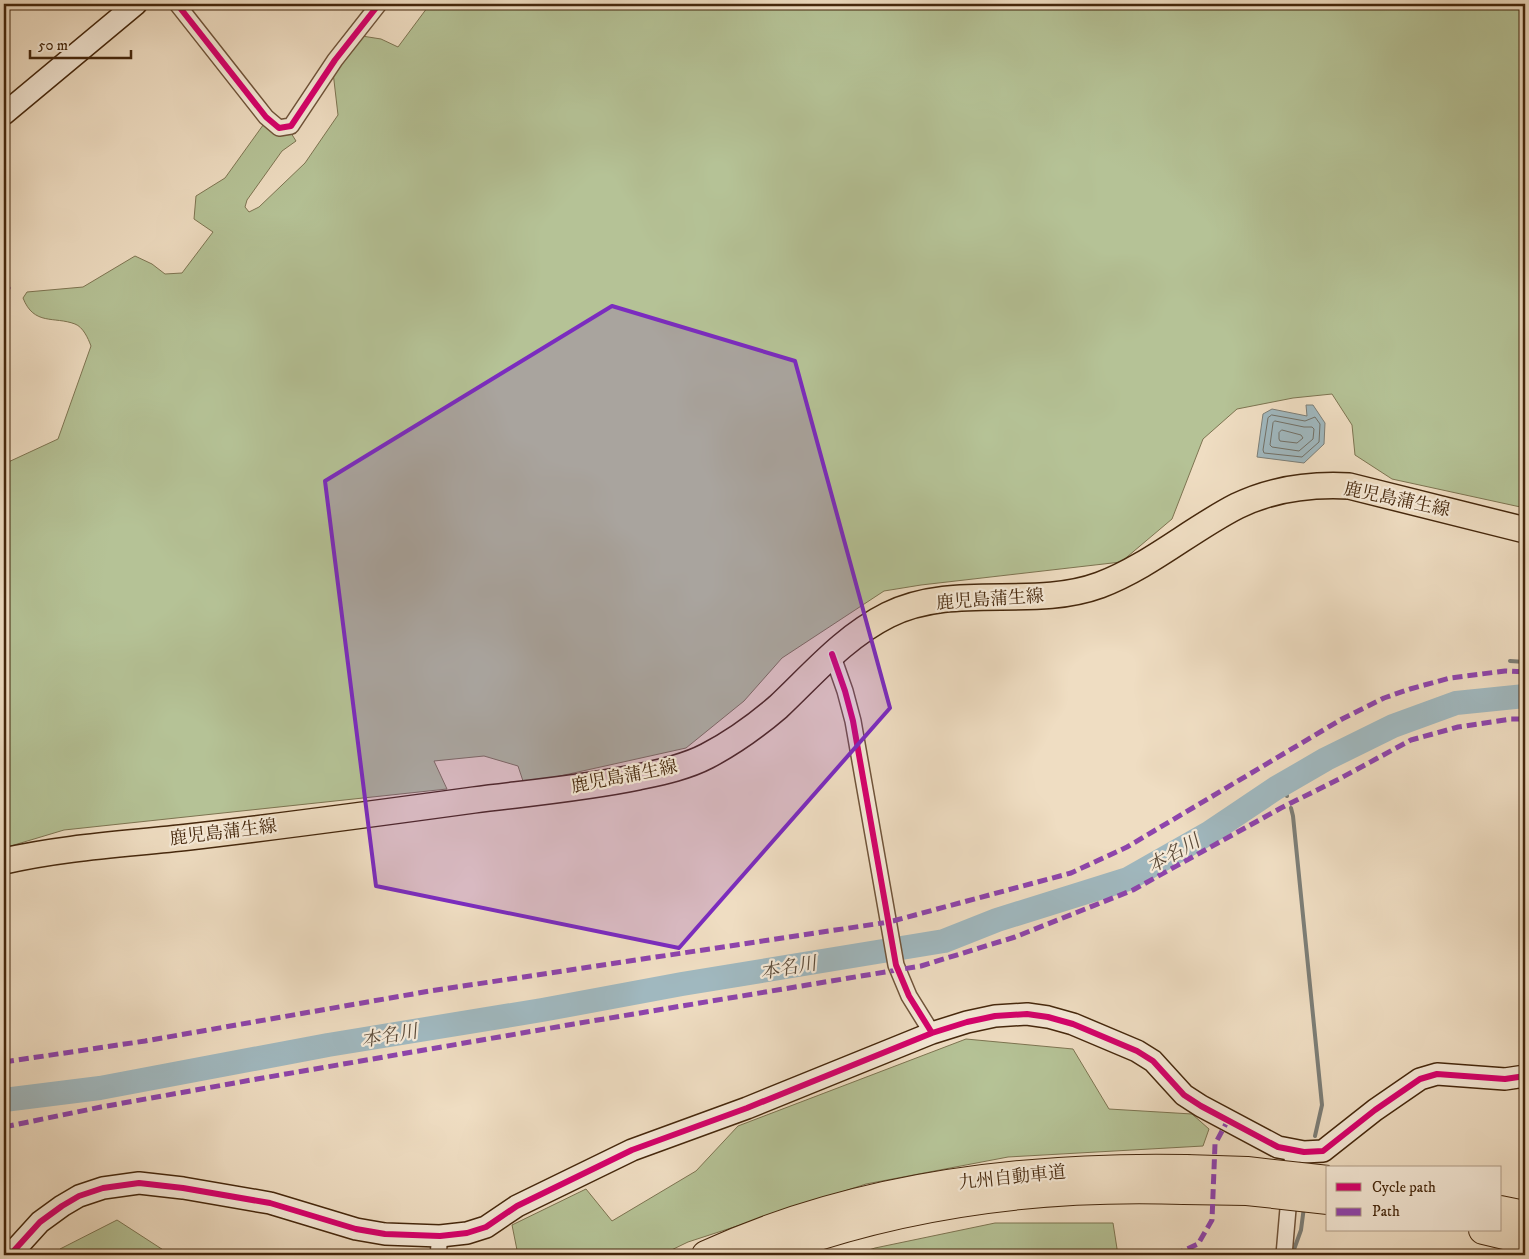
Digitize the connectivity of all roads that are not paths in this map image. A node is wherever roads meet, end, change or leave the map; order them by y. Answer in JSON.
{"nodes":[{"id":1,"x":136,"y":4,"type":"edge"},
{"id":2,"x":177,"y":4,"type":"edge"},
{"id":3,"x":379,"y":4,"type":"edge"},
{"id":4,"x":4,"y":114,"type":"edge"},
{"id":5,"x":1525,"y":530,"type":"edge"},
{"id":6,"x":832,"y":654,"type":"junction"},
{"id":7,"x":4,"y":860,"type":"edge"},
{"id":8,"x":932,"y":1033,"type":"junction"},
{"id":9,"x":1525,"y":1076,"type":"edge"},
{"id":10,"x":1293,"y":1151,"type":"junction"},
{"id":11,"x":1185,"y":1179,"type":"junction"},
{"id":12,"x":1326,"y":1180,"type":"edge"},
{"id":13,"x":1326,"y":1200,"type":"edge"},
{"id":14,"x":1502,"y":1210,"type":"edge"},
{"id":15,"x":1525,"y":1215,"type":"edge"},
{"id":16,"x":1491,"y":1232,"type":"edge"},
{"id":17,"x":1525,"y":1240,"type":"edge"},
{"id":18,"x":439,"y":1245,"type":"edge"},
{"id":19,"x":10,"y":1255,"type":"edge"},
{"id":20,"x":706,"y":1255,"type":"edge"},
{"id":21,"x":763,"y":1255,"type":"edge"},
{"id":22,"x":1284,"y":1255,"type":"edge"}],
"edges":[{"from":1,"to":4,"type":"street"},
{"from":2,"to":3,"type":"street"},
{"from":5,"to":6,"type":"main road","name":"鹿児島蒲生線"},
{"from":6,"to":7,"type":"main road","name":"鹿児島蒲生線"},
{"from":6,"to":8,"type":"street"},
{"from":8,"to":10,"type":"street"},
{"from":8,"to":18,"type":"street"},
{"from":9,"to":10,"type":"street"},
{"from":10,"to":22,"type":"street"},
{"from":11,"to":12,"type":"highway","name":"九州自動車道","bridge":true},
{"from":11,"to":13,"type":"highway","name":"九州自動車道","bridge":true},
{"from":11,"to":20,"type":"highway","name":"九州自動車道"},
{"from":11,"to":21,"type":"highway","name":"九州自動車道"},
{"from":14,"to":15,"type":"highway"},
{"from":16,"to":17,"type":"highway"},
{"from":18,"to":19,"type":"street"}]}
